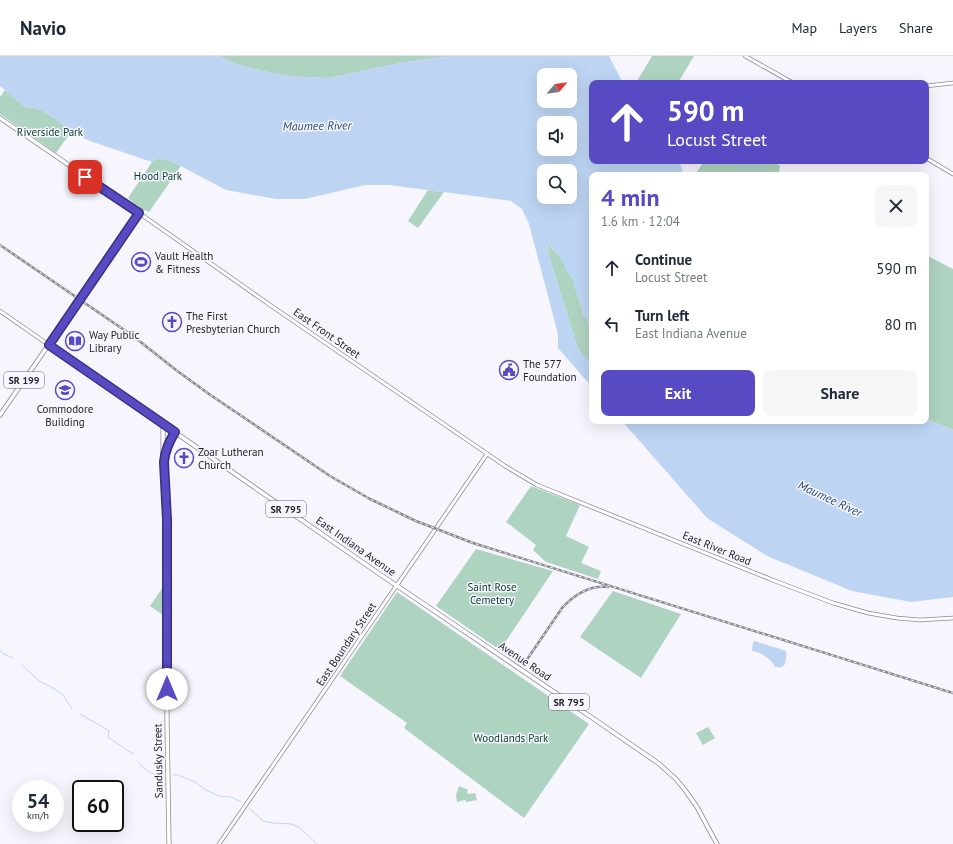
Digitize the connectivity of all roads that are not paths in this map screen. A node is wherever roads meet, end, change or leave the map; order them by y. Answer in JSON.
{"nodes":[{"id":1,"x":745,"y":56,"type":"edge"},
{"id":2,"x":788,"y":80,"type":"edge"},
{"id":3,"x":953,"y":83,"type":"edge"},
{"id":4,"x":929,"y":86,"type":"edge"},
{"id":5,"x":0,"y":118,"type":"edge"},
{"id":6,"x":929,"y":160,"type":"edge"},
{"id":7,"x":953,"y":174,"type":"edge"},
{"id":8,"x":139,"y":213,"type":"junction"},
{"id":9,"x":0,"y":311,"type":"edge"},
{"id":10,"x":49,"y":345,"type":"junction"},
{"id":11,"x":0,"y":415,"type":"edge"},
{"id":12,"x":161,"y":423,"type":"junction"},
{"id":13,"x":175,"y":432,"type":"junction"},
{"id":14,"x":487,"y":454,"type":"junction"},
{"id":15,"x":164,"y":462,"type":"junction"},
{"id":16,"x":397,"y":585,"type":"junction"},
{"id":17,"x":953,"y":618,"type":"edge"},
{"id":18,"x":169,"y":844,"type":"edge"},
{"id":19,"x":219,"y":844,"type":"edge"},
{"id":20,"x":717,"y":844,"type":"edge"}],
"edges":[{"from":1,"to":2,"type":"main road"},
{"from":3,"to":4,"type":"main road"},
{"from":5,"to":8,"type":"main road"},
{"from":6,"to":7,"type":"main road"},
{"from":8,"to":10,"type":"main road"},
{"from":8,"to":14,"type":"main road","name":"East Front Street"},
{"from":9,"to":10,"type":"main road"},
{"from":10,"to":11,"type":"main road","number":"SR 199"},
{"from":10,"to":12,"type":"main road","name":"East Indiana Avenue"},
{"from":12,"to":13,"type":"main road","name":"East Indiana Avenue"},
{"from":12,"to":15,"type":"main road","name":"Sandusky Street"},
{"from":13,"to":15,"type":"main road"},
{"from":13,"to":16,"type":"main road","name":"East Indiana Avenue","number":"SR 795"},
{"from":14,"to":16,"type":"main road","name":"East Boundary Street"},
{"from":14,"to":17,"type":"main road","name":"East River Road"},
{"from":15,"to":18,"type":"main road","name":"Sandusky Street"},
{"from":16,"to":19,"type":"main road","name":"East Boundary Street"},
{"from":16,"to":20,"type":"main road","name":"Avenue Road","number":"SR 795"}]}
